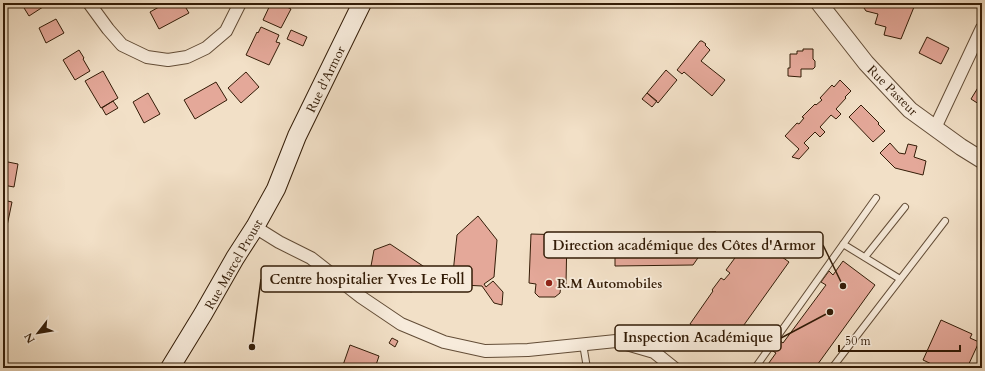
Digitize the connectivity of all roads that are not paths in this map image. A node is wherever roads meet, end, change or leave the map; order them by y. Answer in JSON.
{"nodes":[{"id":1,"x":89,"y":3,"type":"edge"},
{"id":2,"x":240,"y":3,"type":"edge"},
{"id":3,"x":362,"y":3,"type":"edge"},
{"id":4,"x":819,"y":3,"type":"edge"},
{"id":5,"x":982,"y":28,"type":"edge"},
{"id":6,"x":935,"y":128,"type":"junction"},
{"id":7,"x":290,"y":156,"type":"joint"},
{"id":8,"x":982,"y":160,"type":"edge"},
{"id":9,"x":876,"y":198,"type":"dead end"},
{"id":10,"x":905,"y":207,"type":"dead end"},
{"id":11,"x":944,"y":222,"type":"dead end"},
{"id":12,"x":255,"y":227,"type":"junction"},
{"id":13,"x":843,"y":244,"type":"junction"},
{"id":14,"x":865,"y":257,"type":"junction"},
{"id":15,"x":900,"y":279,"type":"junction"},
{"id":16,"x":584,"y":344,"type":"junction"},
{"id":17,"x":170,"y":368,"type":"edge"},
{"id":18,"x":587,"y":368,"type":"edge"},
{"id":19,"x":674,"y":368,"type":"edge"},
{"id":20,"x":754,"y":368,"type":"edge"},
{"id":21,"x":832,"y":368,"type":"edge"}],
"edges":[{"from":1,"to":2,"type":"street"},
{"from":3,"to":7,"type":"main road","name":"Rue d'Armor"},
{"from":4,"to":6,"type":"street","name":"Rue Pasteur"},
{"from":5,"to":6,"type":"street"},
{"from":6,"to":8,"type":"street","name":"Rue Pasteur"},
{"from":7,"to":12,"type":"main road","name":"Rue Marcel Proust"},
{"from":9,"to":13,"type":"lane"},
{"from":10,"to":14,"type":"lane"},
{"from":11,"to":15,"type":"lane"},
{"from":12,"to":16,"type":"street"},
{"from":12,"to":17,"type":"main road","name":"Rue Marcel Proust"},
{"from":13,"to":14,"type":"lane"},
{"from":13,"to":20,"type":"lane"},
{"from":14,"to":15,"type":"lane"},
{"from":15,"to":21,"type":"lane"},
{"from":16,"to":18,"type":"lane"},
{"from":16,"to":19,"type":"street"}]}
